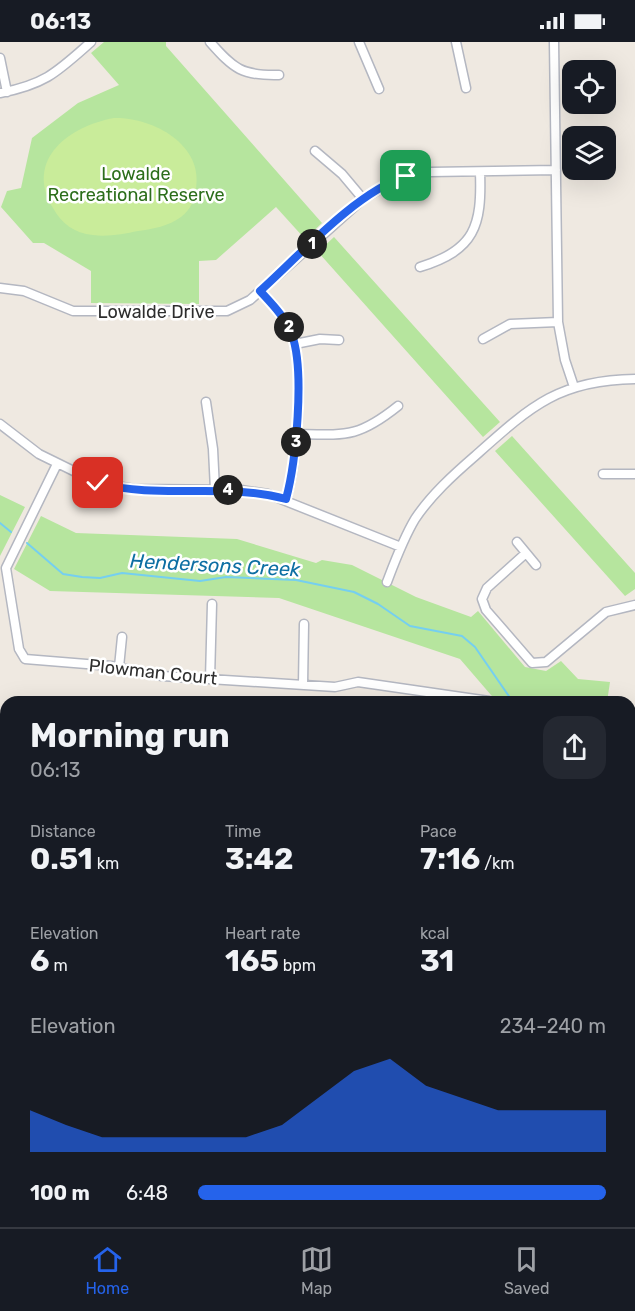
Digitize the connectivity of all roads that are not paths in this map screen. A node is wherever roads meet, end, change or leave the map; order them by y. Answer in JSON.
{"nodes":[{"id":1,"x":91,"y":42,"type":"edge"},
{"id":2,"x":210,"y":42,"type":"edge"},
{"id":3,"x":359,"y":42,"type":"edge"},
{"id":4,"x":456,"y":42,"type":"edge"},
{"id":5,"x":554,"y":42,"type":"edge"},
{"id":6,"x":0,"y":58,"type":"edge"},
{"id":7,"x":279,"y":75,"type":"dead end"},
{"id":8,"x":466,"y":88,"type":"dead end"},
{"id":9,"x":379,"y":89,"type":"dead end"},
{"id":10,"x":3,"y":92,"type":"edge"},
{"id":11,"x":315,"y":151,"type":"dead end"},
{"id":12,"x":556,"y":171,"type":"junction"},
{"id":13,"x":480,"y":172,"type":"junction"},
{"id":14,"x":363,"y":199,"type":"junction"},
{"id":15,"x":420,"y":267,"type":"dead end"},
{"id":16,"x":0,"y":288,"type":"edge"},
{"id":17,"x":260,"y":291,"type":"junction"},
{"id":18,"x":558,"y":322,"type":"junction"},
{"id":19,"x":483,"y":339,"type":"dead end"},
{"id":20,"x":339,"y":340,"type":"dead end"},
{"id":21,"x":295,"y":344,"type":"junction"},
{"id":22,"x":635,"y":379,"type":"edge"},
{"id":23,"x":574,"y":387,"type":"junction"},
{"id":24,"x":206,"y":402,"type":"dead end"},
{"id":25,"x":398,"y":406,"type":"dead end"},
{"id":26,"x":0,"y":424,"type":"edge"},
{"id":27,"x":296,"y":434,"type":"junction"},
{"id":28,"x":57,"y":464,"type":"junction"},
{"id":29,"x":603,"y":474,"type":"dead end"},
{"id":30,"x":635,"y":474,"type":"edge"},
{"id":31,"x":214,"y":490,"type":"junction"},
{"id":32,"x":286,"y":499,"type":"junction"},
{"id":33,"x":517,"y":542,"type":"dead end"},
{"id":34,"x":401,"y":547,"type":"junction"},
{"id":35,"x":526,"y":553,"type":"junction"},
{"id":36,"x":537,"y":565,"type":"dead end"},
{"id":37,"x":387,"y":582,"type":"dead end"},
{"id":38,"x":212,"y":604,"type":"dead end"},
{"id":39,"x":632,"y":606,"type":"edge"},
{"id":40,"x":304,"y":624,"type":"dead end"},
{"id":41,"x":122,"y":637,"type":"dead end"},
{"id":42,"x":119,"y":667,"type":"junction"},
{"id":43,"x":210,"y":679,"type":"junction"},
{"id":44,"x":303,"y":685,"type":"junction"},
{"id":45,"x":455,"y":696,"type":"edge"}],
"edges":[{"from":1,"to":10,"type":"street"},
{"from":2,"to":7,"type":"street"},
{"from":3,"to":9,"type":"street"},
{"from":4,"to":8,"type":"street"},
{"from":5,"to":12,"type":"street"},
{"from":6,"to":10,"type":"street"},
{"from":11,"to":14,"type":"street"},
{"from":12,"to":13,"type":"street","name":"Lowalde Drive"},
{"from":12,"to":18,"type":"street"},
{"from":13,"to":14,"type":"street","name":"Lowalde Drive"},
{"from":13,"to":15,"type":"street"},
{"from":14,"to":17,"type":"street","name":"Lowalde Drive"},
{"from":16,"to":17,"type":"street","name":"Lowalde Drive"},
{"from":17,"to":21,"type":"street"},
{"from":18,"to":19,"type":"street"},
{"from":18,"to":23,"type":"street"},
{"from":20,"to":21,"type":"street"},
{"from":21,"to":27,"type":"street"},
{"from":22,"to":23,"type":"street"},
{"from":23,"to":34,"type":"street"},
{"from":24,"to":31,"type":"street"},
{"from":25,"to":27,"type":"street"},
{"from":26,"to":28,"type":"street"},
{"from":27,"to":32,"type":"street"},
{"from":28,"to":31,"type":"street"},
{"from":28,"to":42,"type":"street","name":"Plowman Court"},
{"from":29,"to":30,"type":"street"},
{"from":31,"to":32,"type":"street"},
{"from":32,"to":34,"type":"street"},
{"from":33,"to":35,"type":"street"},
{"from":34,"to":37,"type":"street"},
{"from":35,"to":36,"type":"street"},
{"from":35,"to":39,"type":"street"},
{"from":38,"to":43,"type":"street"},
{"from":40,"to":44,"type":"street"},
{"from":41,"to":42,"type":"street"},
{"from":42,"to":43,"type":"street","name":"Plowman Court"},
{"from":43,"to":44,"type":"street","name":"Plowman Court"},
{"from":44,"to":45,"type":"street","name":"Plowman Court"}]}
